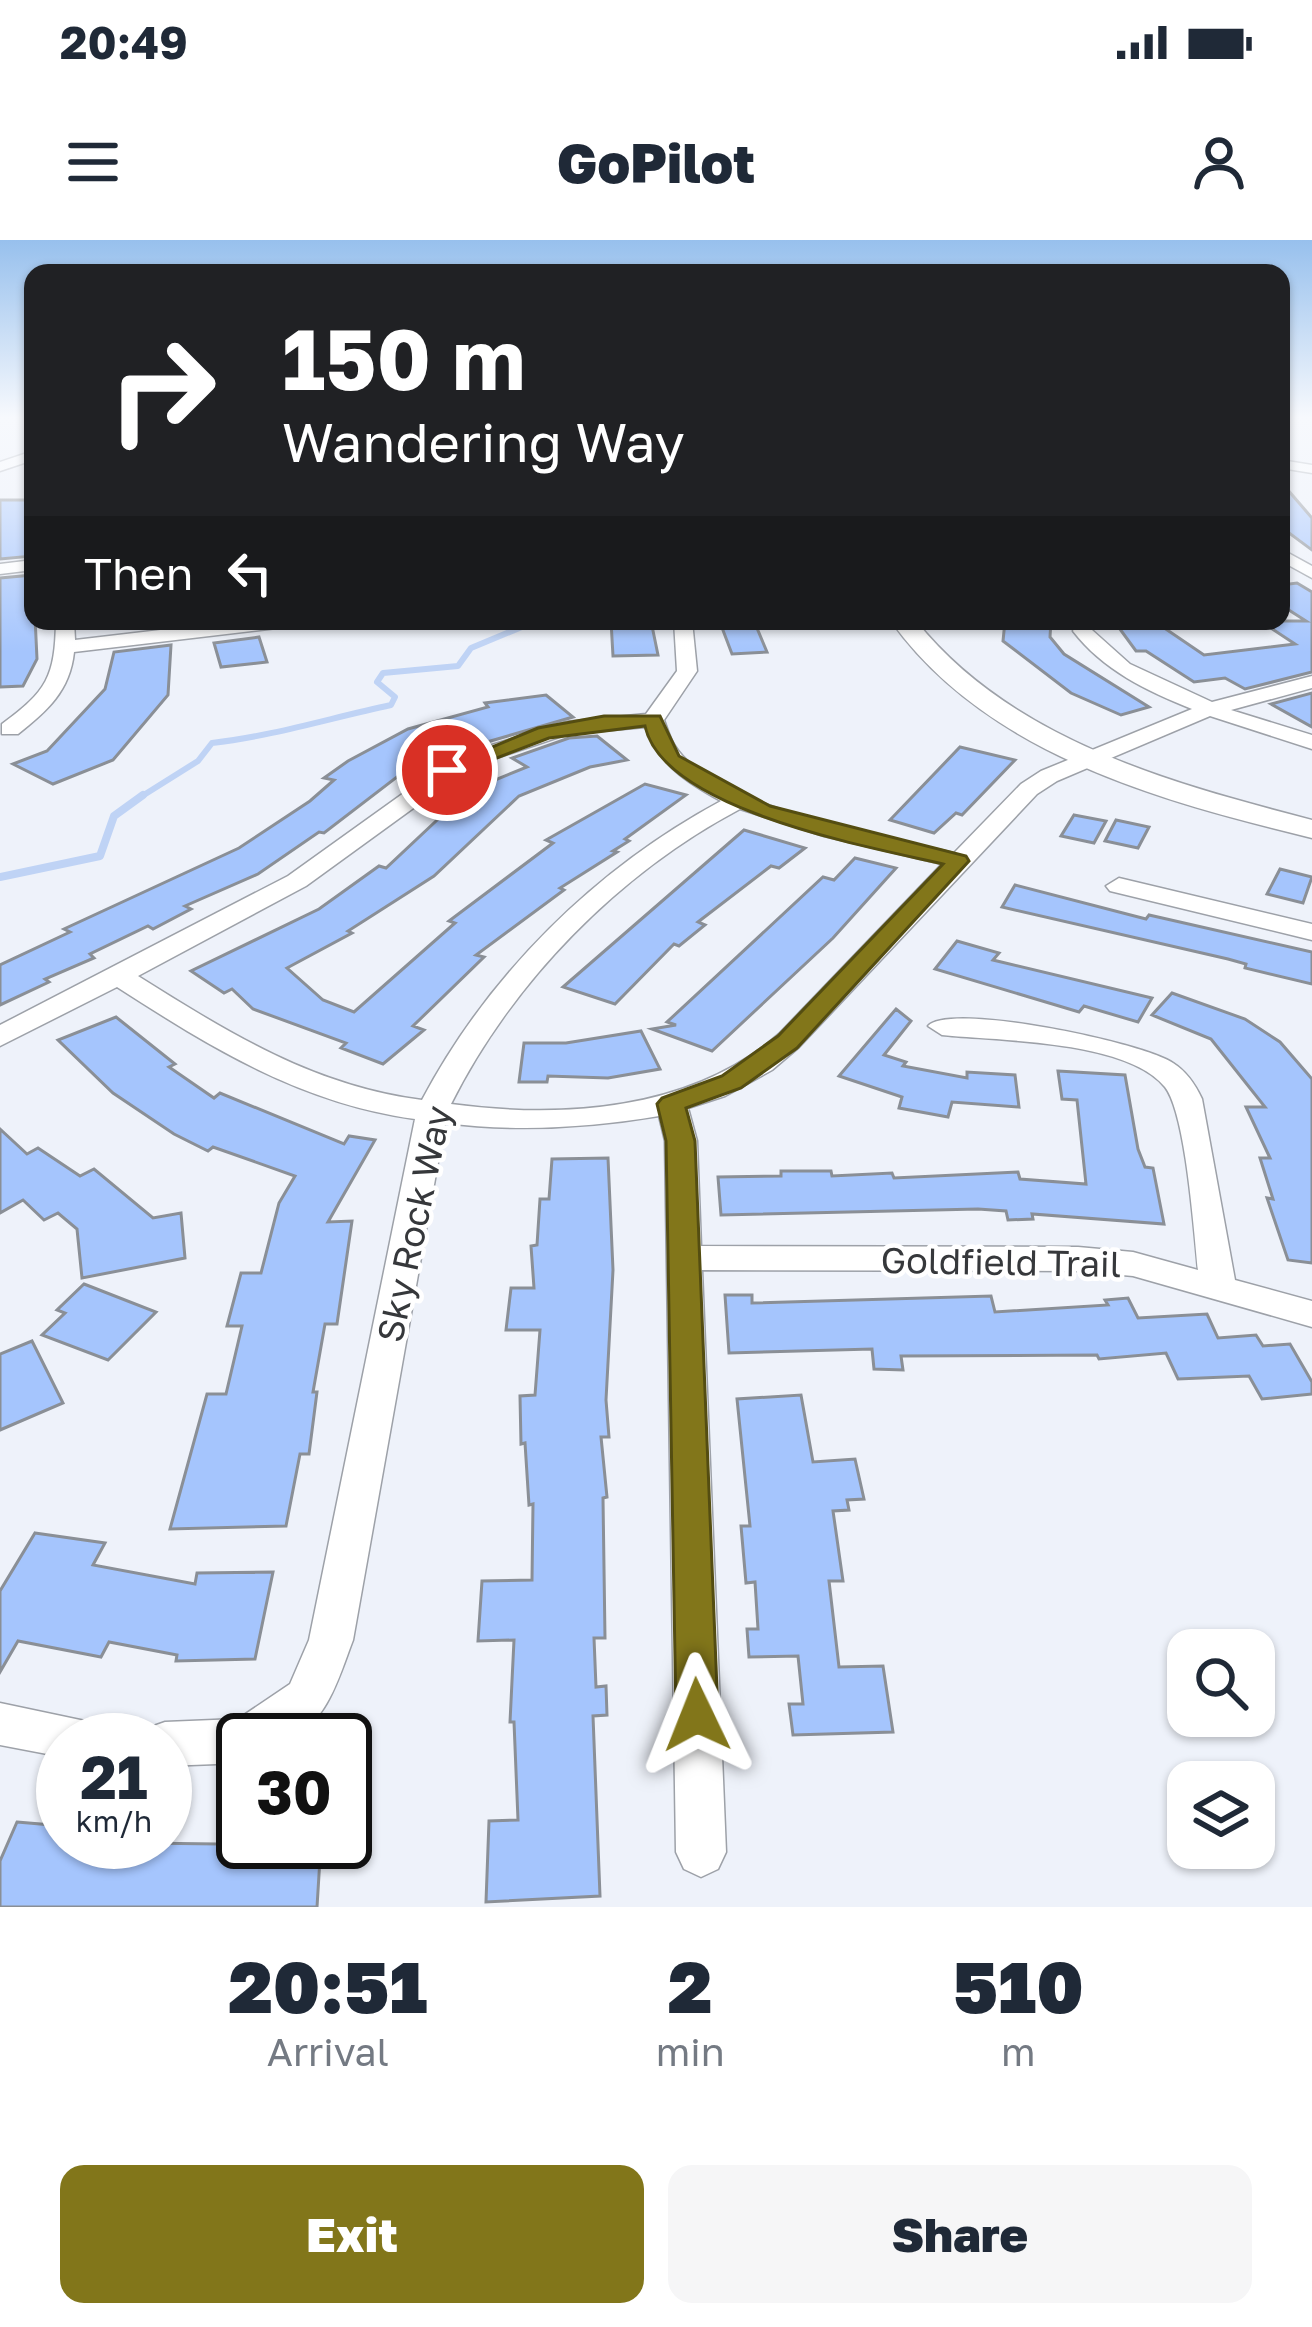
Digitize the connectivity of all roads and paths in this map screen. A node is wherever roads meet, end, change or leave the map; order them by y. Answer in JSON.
{"nodes":[{"id":1,"x":65,"y":630,"type":"edge"},
{"id":2,"x":209,"y":630,"type":"edge"},
{"id":3,"x":684,"y":630,"type":"edge"},
{"id":4,"x":909,"y":630,"type":"edge"},
{"id":5,"x":1083,"y":630,"type":"edge"},
{"id":6,"x":65,"y":647,"type":"junction"},
{"id":7,"x":1312,"y":682,"type":"edge"},
{"id":8,"x":1210,"y":709,"type":"junction"},
{"id":9,"x":653,"y":720,"type":"junction"},
{"id":10,"x":10,"y":729,"type":"dead end"},
{"id":11,"x":1312,"y":742,"type":"edge"},
{"id":12,"x":1091,"y":758,"type":"junction"},
{"id":13,"x":740,"y":800,"type":"junction"},
{"id":14,"x":1312,"y":829,"type":"edge"},
{"id":15,"x":958,"y":861,"type":"junction"},
{"id":16,"x":1119,"y":886,"type":"dead end"},
{"id":17,"x":1312,"y":932,"type":"edge"},
{"id":18,"x":118,"y":975,"type":"junction"},
{"id":19,"x":942,"y":1026,"type":"dead end"},
{"id":20,"x":0,"y":1036,"type":"edge"},
{"id":21,"x":671,"y":1104,"type":"junction"},
{"id":22,"x":432,"y":1111,"type":"junction"},
{"id":23,"x":683,"y":1258,"type":"junction"},
{"id":24,"x":1218,"y":1285,"type":"junction"},
{"id":25,"x":1312,"y":1314,"type":"edge"},
{"id":26,"x":285,"y":1713,"type":"edge"},
{"id":27,"x":0,"y":1724,"type":"edge"},
{"id":28,"x":36,"y":1731,"type":"edge"},
{"id":29,"x":701,"y":1852,"type":"dead end"}],
"edges":[{"from":1,"to":6,"type":"street"},
{"from":2,"to":6,"type":"street"},
{"from":3,"to":9,"type":"street"},
{"from":4,"to":12,"type":"street"},
{"from":5,"to":8,"type":"street"},
{"from":6,"to":10,"type":"street"},
{"from":7,"to":8,"type":"street"},
{"from":8,"to":11,"type":"street"},
{"from":8,"to":12,"type":"street"},
{"from":9,"to":13,"type":"street"},
{"from":9,"to":18,"type":"street"},
{"from":12,"to":14,"type":"street"},
{"from":12,"to":15,"type":"street"},
{"from":13,"to":15,"type":"street"},
{"from":13,"to":22,"type":"street","name":"Sky Rock Way"},
{"from":15,"to":21,"type":"street"},
{"from":16,"to":17,"type":"street"},
{"from":18,"to":20,"type":"street"},
{"from":18,"to":22,"type":"street"},
{"from":19,"to":24,"type":"street"},
{"from":21,"to":22,"type":"street"},
{"from":21,"to":23,"type":"street"},
{"from":22,"to":26,"type":"street","name":"Sky Rock Way"},
{"from":23,"to":24,"type":"street","name":"Goldfield Trail"},
{"from":23,"to":29,"type":"street"},
{"from":24,"to":25,"type":"street","name":"Goldfield Trail"},
{"from":27,"to":28,"type":"street"}]}
